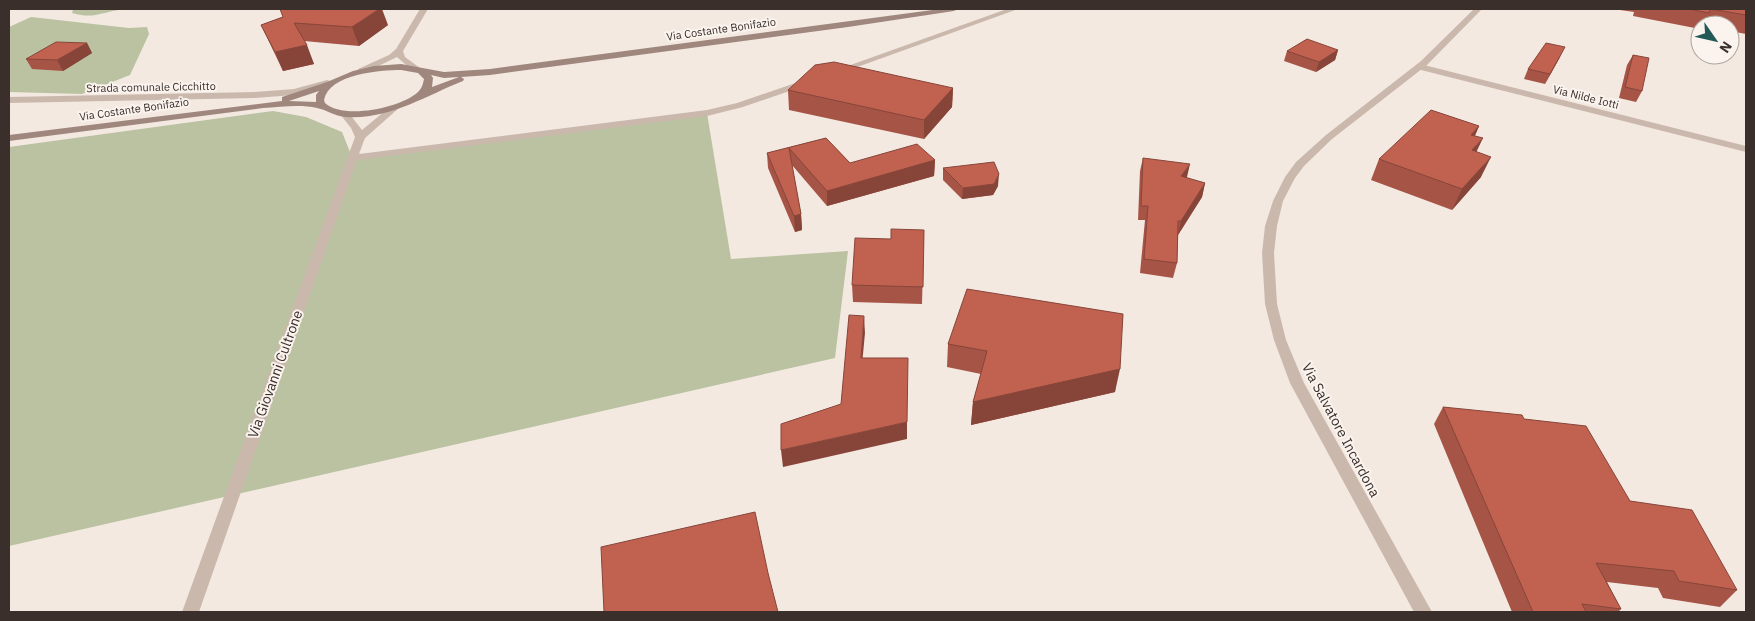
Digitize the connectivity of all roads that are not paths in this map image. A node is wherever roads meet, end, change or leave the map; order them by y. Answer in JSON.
{"nodes":[{"id":1,"x":424,"y":9,"type":"edge"},
{"id":2,"x":954,"y":9,"type":"edge"},
{"id":3,"x":1014,"y":9,"type":"edge"},
{"id":4,"x":1478,"y":9,"type":"edge"},
{"id":5,"x":399,"y":51,"type":"junction"},
{"id":6,"x":1420,"y":67,"type":"junction"},
{"id":7,"x":419,"y":70,"type":"junction"},
{"id":8,"x":361,"y":71,"type":"junction"},
{"id":9,"x":490,"y":72,"type":"junction"},
{"id":10,"x":347,"y":76,"type":"junction"},
{"id":11,"x":335,"y":81,"type":"junction"},
{"id":12,"x":294,"y":92,"type":"junction"},
{"id":13,"x":307,"y":92,"type":"junction"},
{"id":14,"x":423,"y":94,"type":"junction"},
{"id":15,"x":9,"y":100,"type":"edge"},
{"id":16,"x":320,"y":100,"type":"junction"},
{"id":17,"x":263,"y":104,"type":"junction"},
{"id":18,"x":394,"y":108,"type":"junction"},
{"id":19,"x":344,"y":114,"type":"junction"},
{"id":20,"x":360,"y":137,"type":"junction"},
{"id":21,"x":9,"y":138,"type":"edge"},
{"id":22,"x":1746,"y":149,"type":"edge"},
{"id":23,"x":352,"y":158,"type":"junction"},
{"id":24,"x":190,"y":612,"type":"edge"},
{"id":25,"x":1423,"y":612,"type":"edge"}],
"edges":[{"from":1,"to":5,"type":"street"},
{"from":2,"to":9,"type":"main road","name":"Via Costante Bonifazio"},
{"from":3,"to":23,"type":"street"},
{"from":4,"to":6,"type":"street","name":"Via Salvatore Incardona"},
{"from":5,"to":7,"type":"street"},
{"from":5,"to":8,"type":"street"},
{"from":6,"to":22,"type":"street","name":"Via Nilde Iotti"},
{"from":6,"to":25,"type":"street","name":"Via Salvatore Incardona"},
{"from":7,"to":8,"type":"main road"},
{"from":7,"to":9,"type":"main road"},
{"from":7,"to":14,"type":"main road"},
{"from":8,"to":10,"type":"main road"},
{"from":9,"to":14,"type":"main road"},
{"from":10,"to":11,"type":"main road"},
{"from":10,"to":12,"type":"street"},
{"from":11,"to":13,"type":"main road"},
{"from":11,"to":16,"type":"main road"},
{"from":12,"to":13,"type":"street"},
{"from":12,"to":15,"type":"street","name":"Strada comunale Cicchitto"},
{"from":13,"to":16,"type":"street"},
{"from":13,"to":17,"type":"main road"},
{"from":14,"to":18,"type":"main road"},
{"from":16,"to":17,"type":"main road"},
{"from":16,"to":19,"type":"main road"},
{"from":17,"to":21,"type":"main road","name":"Via Costante Bonifazio"},
{"from":18,"to":19,"type":"main road"},
{"from":18,"to":20,"type":"street"},
{"from":19,"to":20,"type":"street"},
{"from":20,"to":23,"type":"street","name":"Via Giovanni Cultrone"},
{"from":23,"to":24,"type":"street","name":"Via Giovanni Cultrone"}]}
